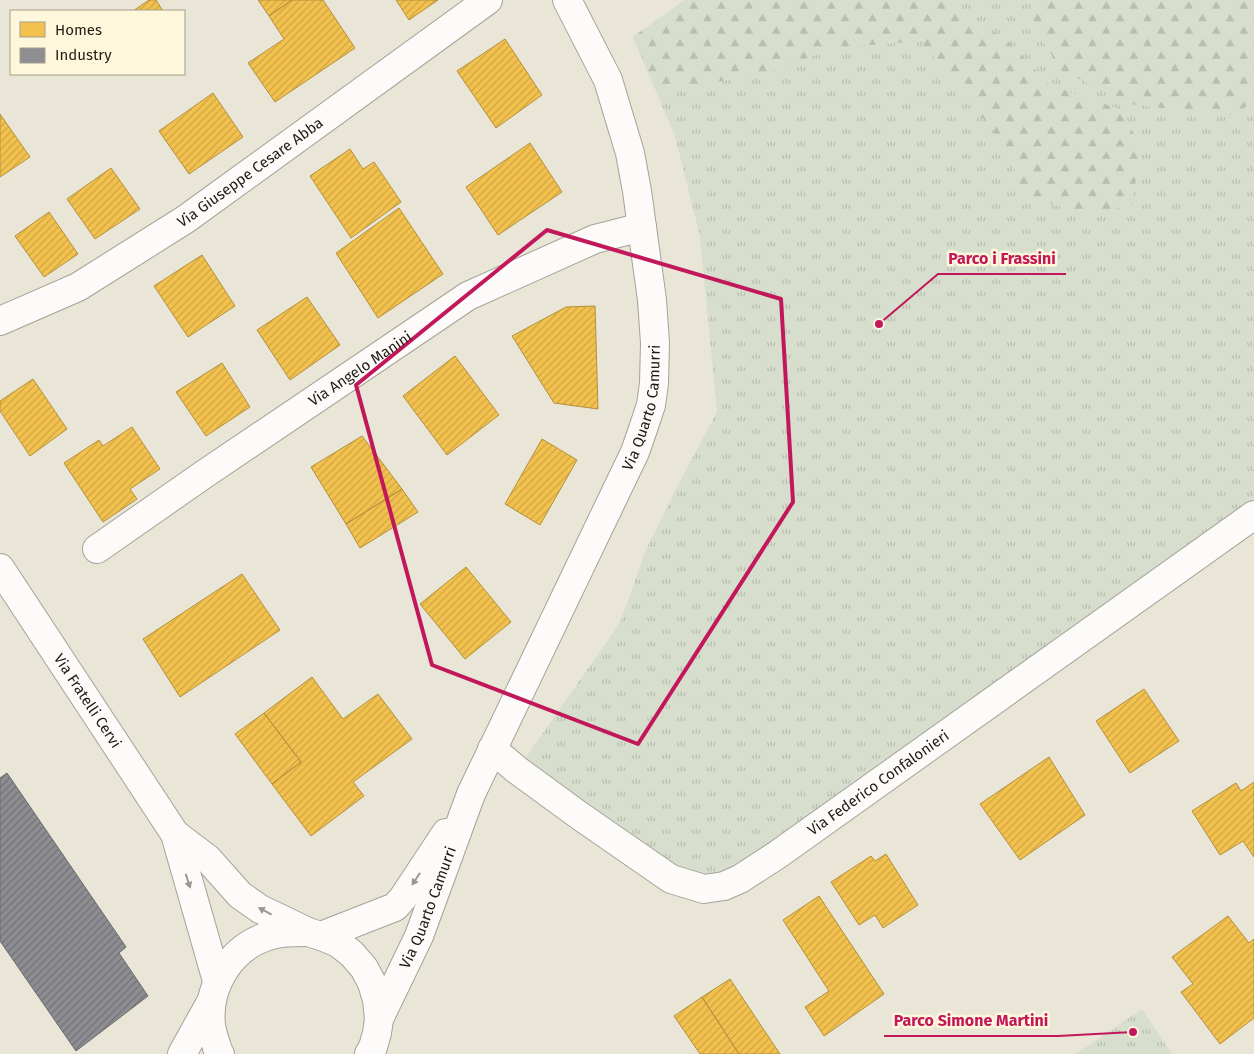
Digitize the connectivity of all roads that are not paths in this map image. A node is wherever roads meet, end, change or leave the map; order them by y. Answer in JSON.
{"nodes":[{"id":1,"x":488,"y":0,"type":"edge"},
{"id":2,"x":567,"y":0,"type":"edge"},
{"id":3,"x":642,"y":227,"type":"junction"},
{"id":4,"x":0,"y":321,"type":"edge"},
{"id":5,"x":1254,"y":515,"type":"edge"},
{"id":6,"x":97,"y":549,"type":"dead end"},
{"id":7,"x":0,"y":568,"type":"edge"},
{"id":8,"x":492,"y":750,"type":"junction"},
{"id":9,"x":471,"y":794,"type":"junction"},
{"id":10,"x":175,"y":834,"type":"junction"},
{"id":11,"x":315,"y":934,"type":"junction"},
{"id":12,"x":215,"y":990,"type":"junction"},
{"id":13,"x":379,"y":1019,"type":"junction"},
{"id":14,"x":372,"y":1052,"type":"edge"},
{"id":15,"x":182,"y":1054,"type":"edge"},
{"id":16,"x":220,"y":1054,"type":"edge"}],
"edges":[{"from":1,"to":4,"type":"street","name":"Via Giuseppe Cesare Abba"},
{"from":2,"to":3,"type":"street","name":"Via Quarto Camurri"},
{"from":3,"to":6,"type":"street","name":"Via Angelo Manini"},
{"from":3,"to":8,"type":"street","name":"Via Quarto Camurri"},
{"from":5,"to":8,"type":"street","name":"Via Federico Confalonieri"},
{"from":7,"to":10,"type":"street","name":"Via Fratelli Cervi"},
{"from":8,"to":9,"type":"street","name":"Via Quarto Camurri"},
{"from":9,"to":11,"type":"street","name":"Via Quarto Camurri","one_way":true},
{"from":9,"to":13,"type":"street","name":"Via Quarto Camurri"},
{"from":11,"to":10,"type":"street","name":"Via Fratelli Cervi","one_way":true},
{"from":10,"to":12,"type":"street","name":"Via Fratelli Cervi","one_way":true},
{"from":11,"to":12,"type":"street","name":"Via Fratelli Cervi"},
{"from":11,"to":13,"type":"street","name":"Via Fratelli Cervi"},
{"from":12,"to":15,"type":"street"},
{"from":12,"to":16,"type":"street","name":"Via Fratelli Cervi"},
{"from":13,"to":14,"type":"street","name":"Via Fratelli Cervi"}]}
